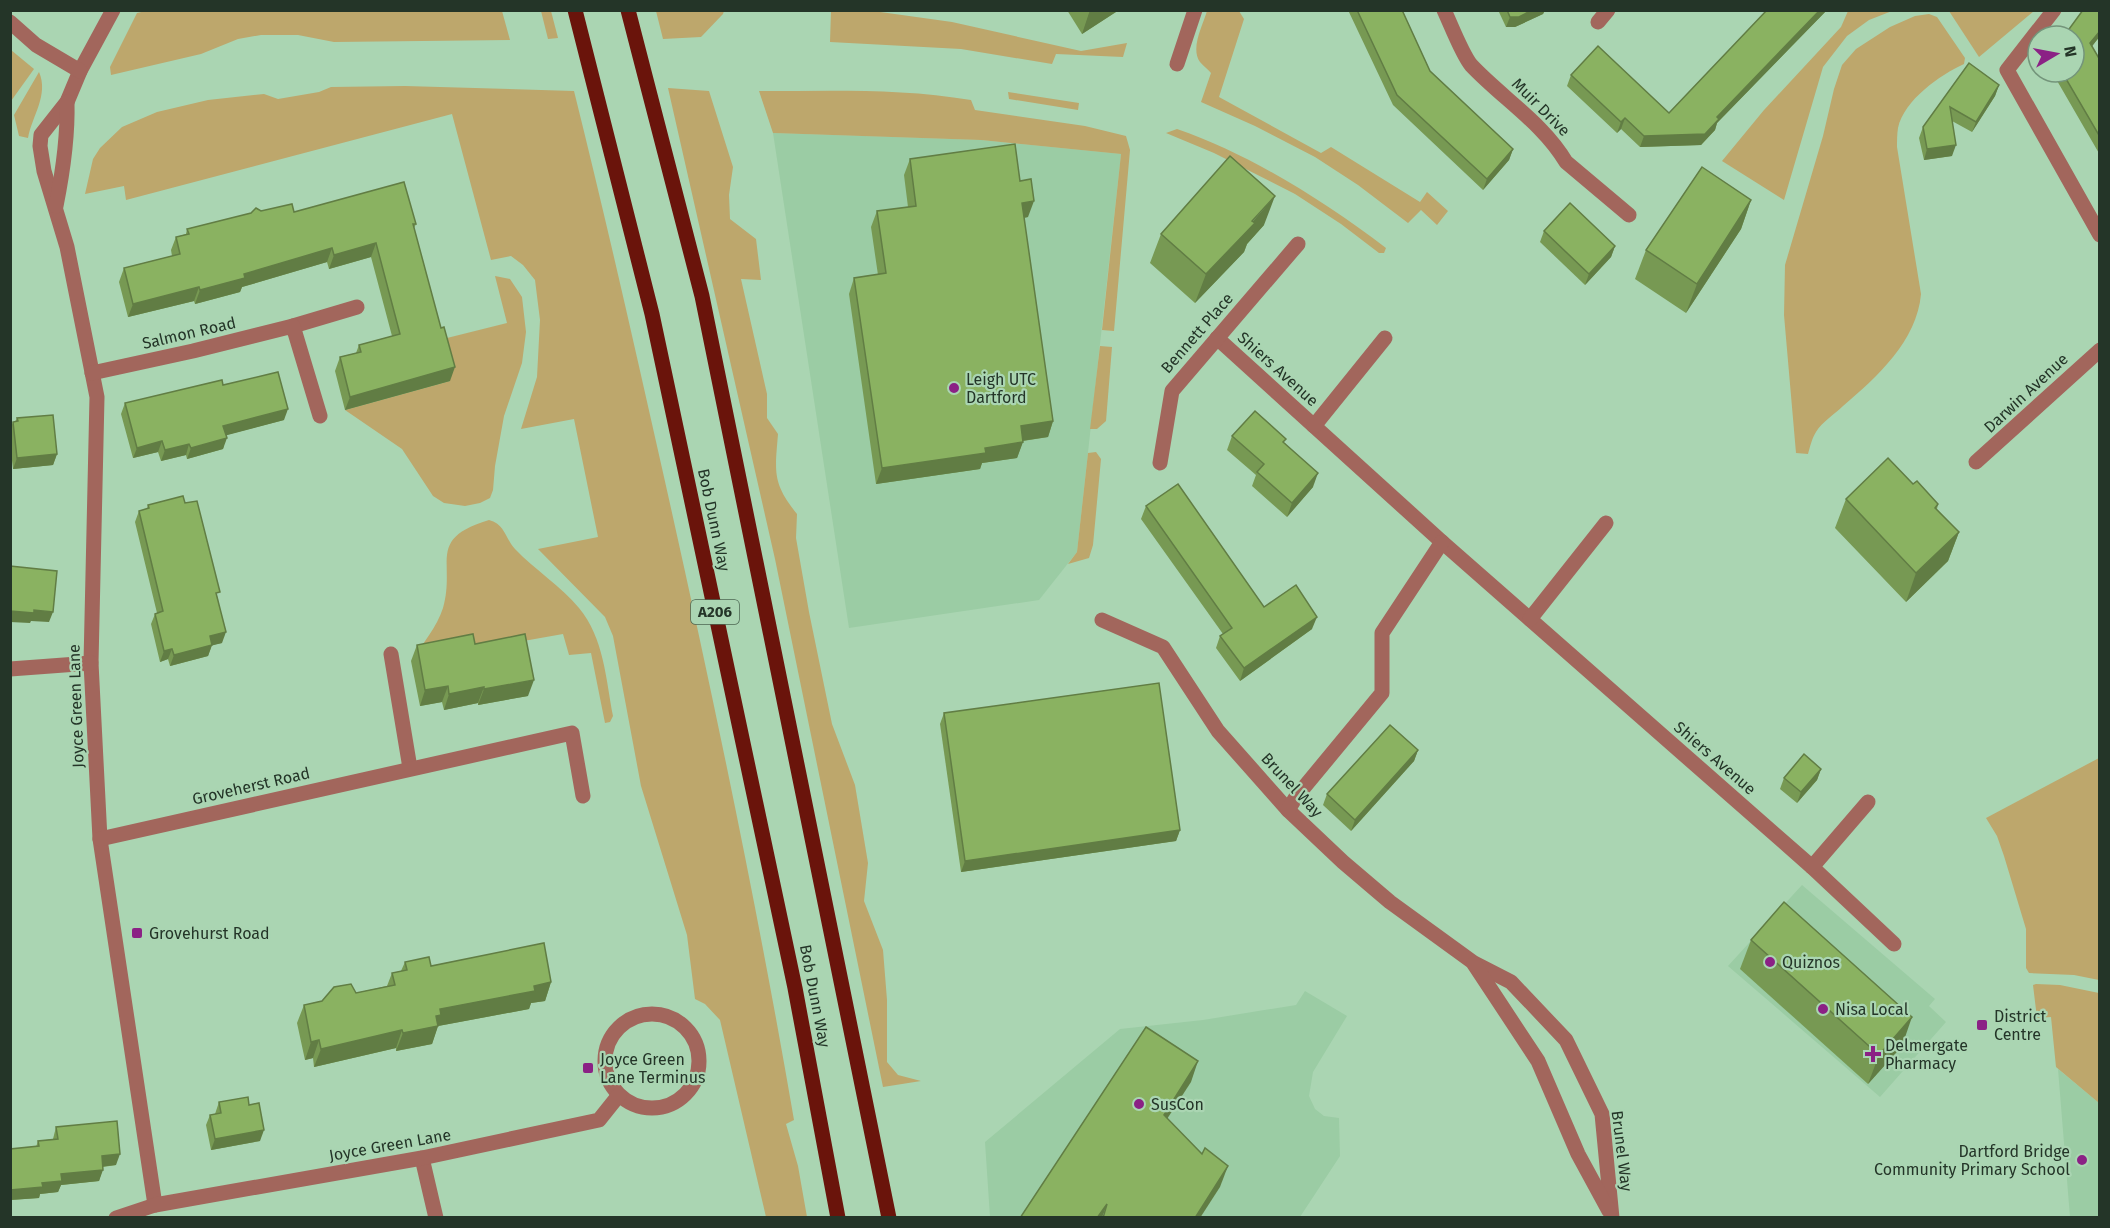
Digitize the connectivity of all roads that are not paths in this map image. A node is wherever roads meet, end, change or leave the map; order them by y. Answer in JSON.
{"nodes":[{"id":1,"x":113,"y":10,"type":"edge"},
{"id":2,"x":575,"y":10,"type":"edge"},
{"id":3,"x":628,"y":10,"type":"edge"},
{"id":4,"x":1195,"y":10,"type":"edge"},
{"id":5,"x":1444,"y":10,"type":"edge"},
{"id":6,"x":2054,"y":10,"type":"edge"},
{"id":7,"x":10,"y":22,"type":"edge"},
{"id":8,"x":1177,"y":64,"type":"dead end"},
{"id":9,"x":80,"y":71,"type":"junction"},
{"id":10,"x":67,"y":102,"type":"junction"},
{"id":11,"x":55,"y":207,"type":"junction"},
{"id":12,"x":1629,"y":215,"type":"dead end"},
{"id":13,"x":2100,"y":235,"type":"edge"},
{"id":14,"x":1298,"y":244,"type":"dead end"},
{"id":15,"x":357,"y":307,"type":"dead end"},
{"id":16,"x":293,"y":326,"type":"junction"},
{"id":17,"x":1217,"y":338,"type":"junction"},
{"id":18,"x":1385,"y":338,"type":"dead end"},
{"id":19,"x":2100,"y":350,"type":"edge"},
{"id":20,"x":92,"y":373,"type":"junction"},
{"id":21,"x":320,"y":416,"type":"dead end"},
{"id":22,"x":1314,"y":426,"type":"junction"},
{"id":23,"x":1976,"y":462,"type":"dead end"},
{"id":24,"x":1160,"y":463,"type":"dead end"},
{"id":25,"x":1606,"y":523,"type":"dead end"},
{"id":26,"x":1442,"y":542,"type":"junction"},
{"id":27,"x":1530,"y":619,"type":"junction"},
{"id":28,"x":1102,"y":620,"type":"dead end"},
{"id":29,"x":391,"y":654,"type":"dead end"},
{"id":30,"x":91,"y":663,"type":"junction"},
{"id":31,"x":10,"y":669,"type":"edge"},
{"id":32,"x":410,"y":768,"type":"junction"},
{"id":33,"x":583,"y":796,"type":"dead end"},
{"id":34,"x":1868,"y":802,"type":"dead end"},
{"id":35,"x":1288,"y":810,"type":"junction"},
{"id":36,"x":100,"y":839,"type":"junction"},
{"id":37,"x":1812,"y":867,"type":"junction"},
{"id":38,"x":1894,"y":944,"type":"dead end"},
{"id":39,"x":1474,"y":963,"type":"junction"},
{"id":40,"x":619,"y":1095,"type":"junction"},
{"id":41,"x":422,"y":1158,"type":"junction"},
{"id":42,"x":155,"y":1204,"type":"junction"},
{"id":43,"x":1612,"y":1217,"type":"edge"},
{"id":44,"x":116,"y":1218,"type":"edge"},
{"id":45,"x":436,"y":1218,"type":"edge"},
{"id":46,"x":838,"y":1218,"type":"edge"},
{"id":47,"x":889,"y":1218,"type":"edge"}],
"edges":[{"from":1,"to":9,"type":"street"},
{"from":2,"to":46,"type":"main road","name":"Bob Dunn Way","number":"A206"},
{"from":3,"to":47,"type":"main road","name":"Bob Dunn Way"},
{"from":4,"to":8,"type":"street"},
{"from":5,"to":12,"type":"street","name":"Muir Drive"},
{"from":6,"to":13,"type":"street"},
{"from":7,"to":9,"type":"street"},
{"from":9,"to":10,"type":"street"},
{"from":10,"to":11,"type":"street","name":"Joyce Green Lane"},
{"from":10,"to":11,"type":"street","name":"Joyce Green Lane"},
{"from":11,"to":20,"type":"street","name":"Joyce Green Lane"},
{"from":14,"to":17,"type":"street","name":"Bennett Place"},
{"from":15,"to":16,"type":"street","name":"Salmon Road"},
{"from":16,"to":20,"type":"street","name":"Salmon Road"},
{"from":16,"to":21,"type":"street"},
{"from":17,"to":22,"type":"street","name":"Shiers Avenue"},
{"from":17,"to":24,"type":"street","name":"Bennett Place"},
{"from":18,"to":22,"type":"street","name":"Shiers Avenue"},
{"from":19,"to":23,"type":"street","name":"Darwin Avenue"},
{"from":20,"to":30,"type":"street","name":"Joyce Green Lane"},
{"from":22,"to":26,"type":"street","name":"Shiers Avenue"},
{"from":25,"to":27,"type":"street"},
{"from":26,"to":27,"type":"street","name":"Shiers Avenue"},
{"from":26,"to":35,"type":"street"},
{"from":27,"to":37,"type":"street","name":"Shiers Avenue"},
{"from":28,"to":35,"type":"street","name":"Brunel Way"},
{"from":29,"to":32,"type":"street"},
{"from":30,"to":31,"type":"street"},
{"from":30,"to":36,"type":"street","name":"Joyce Green Lane"},
{"from":32,"to":33,"type":"street","name":"Groveherst Road"},
{"from":32,"to":36,"type":"street","name":"Groveherst Road"},
{"from":34,"to":37,"type":"street"},
{"from":35,"to":39,"type":"street","name":"Brunel Way"},
{"from":36,"to":42,"type":"street","name":"Joyce Green Lane"},
{"from":37,"to":38,"type":"street","name":"Shiers Avenue"},
{"from":39,"to":43,"type":"street","name":"Brunel Way"},
{"from":39,"to":43,"type":"street","name":"Brunel Way"},
{"from":40,"to":40,"type":"street"},
{"from":40,"to":41,"type":"street","name":"Joyce Green Lane"},
{"from":41,"to":42,"type":"street","name":"Joyce Green Lane"},
{"from":41,"to":45,"type":"street"},
{"from":42,"to":44,"type":"street","name":"Joyce Green Lane"}]}
